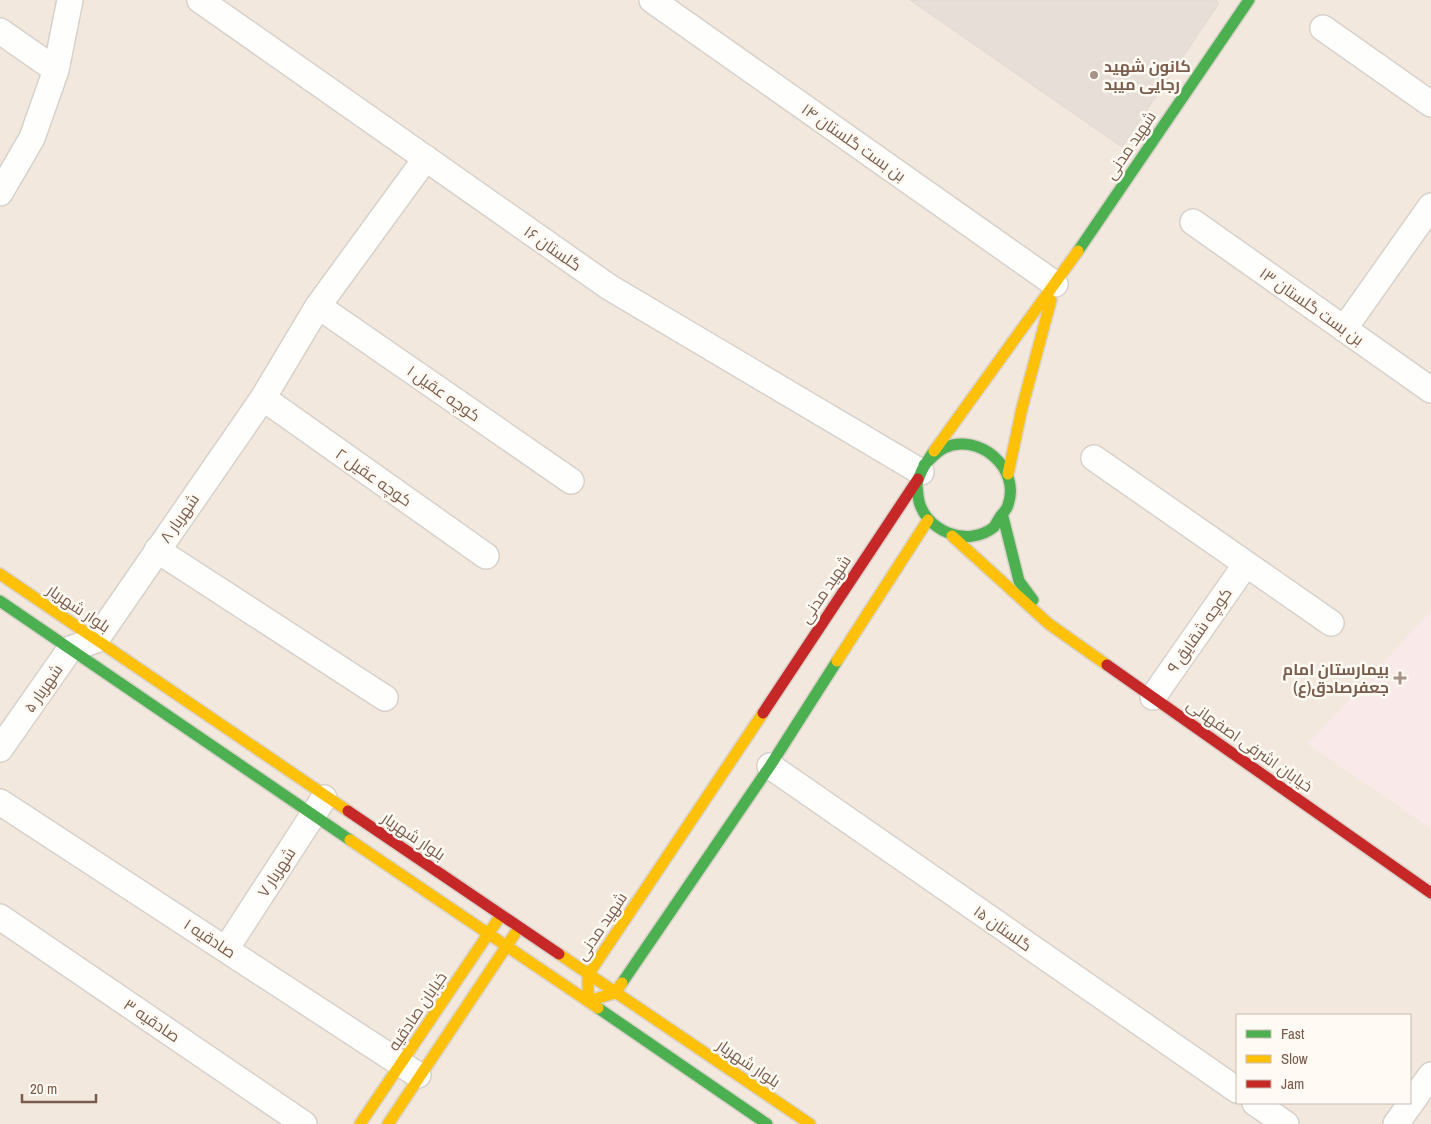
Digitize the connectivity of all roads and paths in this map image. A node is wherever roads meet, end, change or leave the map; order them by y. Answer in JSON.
{"nodes":[{"id":1,"x":70,"y":0,"type":"edge"},
{"id":2,"x":200,"y":0,"type":"edge"},
{"id":3,"x":652,"y":0,"type":"edge"},
{"id":4,"x":1242,"y":3,"type":"edge"},
{"id":5,"x":1324,"y":28,"type":"dead end"},
{"id":6,"x":0,"y":31,"type":"edge"},
{"id":7,"x":56,"y":70,"type":"junction"},
{"id":8,"x":1431,"y":104,"type":"edge"},
{"id":9,"x":426,"y":158,"type":"junction"},
{"id":10,"x":0,"y":192,"type":"edge"},
{"id":11,"x":1431,"y":206,"type":"edge"},
{"id":12,"x":1192,"y":222,"type":"dead end"},
{"id":13,"x":1055,"y":284,"type":"junction"},
{"id":14,"x":318,"y":306,"type":"junction"},
{"id":15,"x":1344,"y":329,"type":"junction"},
{"id":16,"x":1431,"y":390,"type":"edge"},
{"id":17,"x":263,"y":398,"type":"junction"},
{"id":18,"x":1094,"y":458,"type":"dead end"},
{"id":19,"x":921,"y":472,"type":"junction"},
{"id":20,"x":1008,"y":474,"type":"junction"},
{"id":21,"x":571,"y":481,"type":"dead end"},
{"id":22,"x":1003,"y":516,"type":"junction"},
{"id":23,"x":928,"y":520,"type":"junction"},
{"id":24,"x":952,"y":536,"type":"junction"},
{"id":25,"x":158,"y":550,"type":"junction"},
{"id":26,"x":486,"y":556,"type":"dead end"},
{"id":27,"x":1246,"y":564,"type":"junction"},
{"id":28,"x":0,"y":574,"type":"edge"},
{"id":29,"x":0,"y":601,"type":"edge"},
{"id":30,"x":1331,"y":623,"type":"dead end"},
{"id":31,"x":1049,"y":624,"type":"junction"},
{"id":32,"x":96,"y":640,"type":"junction"},
{"id":33,"x":70,"y":649,"type":"junction"},
{"id":34,"x":1153,"y":697,"type":"junction"},
{"id":35,"x":385,"y":698,"type":"dead end"},
{"id":36,"x":0,"y":748,"type":"edge"},
{"id":37,"x":770,"y":766,"type":"junction"},
{"id":38,"x":0,"y":802,"type":"edge"},
{"id":39,"x":319,"y":806,"type":"junction"},
{"id":40,"x":1431,"y":893,"type":"edge"},
{"id":41,"x":501,"y":916,"type":"junction"},
{"id":42,"x":0,"y":917,"type":"edge"},
{"id":43,"x":519,"y":928,"type":"junction"},
{"id":44,"x":488,"y":935,"type":"junction"},
{"id":45,"x":506,"y":947,"type":"junction"},
{"id":46,"x":226,"y":948,"type":"junction"},
{"id":47,"x":588,"y":975,"type":"junction"},
{"id":48,"x":615,"y":993,"type":"junction"},
{"id":49,"x":588,"y":1001,"type":"junction"},
{"id":50,"x":410,"y":1070,"type":"junction"},
{"id":51,"x":1431,"y":1075,"type":"edge"},
{"id":52,"x":1236,"y":1089,"type":"edge"},
{"id":53,"x":1411,"y":1103,"type":"edge"},
{"id":54,"x":1256,"y":1104,"type":"edge"},
{"id":55,"x":1410,"y":1104,"type":"edge"},
{"id":56,"x":304,"y":1124,"type":"edge"},
{"id":57,"x":360,"y":1124,"type":"edge"},
{"id":58,"x":388,"y":1124,"type":"edge"},
{"id":59,"x":767,"y":1124,"type":"edge"},
{"id":60,"x":810,"y":1124,"type":"edge"},
{"id":61,"x":1286,"y":1124,"type":"edge"},
{"id":62,"x":1396,"y":1124,"type":"edge"}],
"edges":[{"from":1,"to":7,"type":"street"},
{"from":2,"to":9,"type":"street","name":"گلستان ۱۶"},
{"from":3,"to":13,"type":"street","name":"بن بست گلستان ۱۴"},
{"from":4,"to":13,"type":"street","name":"شهید مدنی"},
{"from":5,"to":8,"type":"street"},
{"from":6,"to":7,"type":"street"},
{"from":7,"to":10,"type":"street"},
{"from":9,"to":14,"type":"street","name":"شهریار ۸"},
{"from":9,"to":19,"type":"street","name":"گلستان ۱۶"},
{"from":11,"to":15,"type":"street"},
{"from":12,"to":15,"type":"street","name":"بن بست گلستان ۱۳"},
{"from":13,"to":19,"type":"street","name":"شهید مدنی"},
{"from":13,"to":20,"type":"street","name":"شهید مدنی"},
{"from":14,"to":17,"type":"street","name":"شهریار ۸"},
{"from":14,"to":21,"type":"street","name":"کوچه عقیل ۱"},
{"from":15,"to":16,"type":"street","name":"بن بست گلستان ۱۳"},
{"from":17,"to":25,"type":"street","name":"شهریار ۸"},
{"from":17,"to":26,"type":"street","name":"کوچه عقیل ۲"},
{"from":18,"to":27,"type":"street"},
{"from":19,"to":20,"type":"street"},
{"from":19,"to":23,"type":"street"},
{"from":19,"to":47,"type":"street","name":"شهید مدنی"},
{"from":20,"to":22,"type":"street"},
{"from":22,"to":24,"type":"street"},
{"from":22,"to":31,"type":"street","name":"خیابان اشرفی اصفهانی"},
{"from":23,"to":24,"type":"street"},
{"from":23,"to":37,"type":"street"},
{"from":24,"to":31,"type":"street","name":"خیابان اشرفی اصفهانی"},
{"from":25,"to":32,"type":"street","name":"شهریار ۸"},
{"from":25,"to":35,"type":"street"},
{"from":27,"to":30,"type":"street"},
{"from":27,"to":34,"type":"street","name":"کوچه شقایق ۹"},
{"from":28,"to":32,"type":"street","name":"بلوار شهریار"},
{"from":29,"to":33,"type":"street","name":"بلوار شهریار"},
{"from":31,"to":34,"type":"street","name":"خیابان اشرفی اصفهانی"},
{"from":32,"to":33,"type":"street","name":"شهریار ۵"},
{"from":32,"to":39,"type":"street","name":"بلوار شهریار"},
{"from":33,"to":36,"type":"street","name":"شهریار ۵"},
{"from":33,"to":39,"type":"street","name":"بلوار شهریار"},
{"from":34,"to":40,"type":"street","name":"خیابان اشرفی اصفهانی"},
{"from":37,"to":48,"type":"street"},
{"from":37,"to":52,"type":"street","name":"گلستان ۱۵"},
{"from":38,"to":46,"type":"street","name":"صادقیه ۱"},
{"from":39,"to":41,"type":"street","name":"بلوار شهریار"},
{"from":39,"to":44,"type":"street","name":"بلوار شهریار"},
{"from":39,"to":46,"type":"street","name":"شهریار ۷"},
{"from":41,"to":43,"type":"street","name":"بلوار شهریار"},
{"from":41,"to":44,"type":"street","name":"خیابان صادقیه"},
{"from":42,"to":56,"type":"street","name":"صادقیه ۳"},
{"from":43,"to":45,"type":"street","name":"خیابان صادقیه"},
{"from":43,"to":47,"type":"street","name":"بلوار شهریار"},
{"from":44,"to":45,"type":"street","name":"بلوار شهریار"},
{"from":44,"to":50,"type":"street","name":"خیابان صادقیه"},
{"from":45,"to":49,"type":"street","name":"بلوار شهریار"},
{"from":45,"to":50,"type":"street","name":"خیابان صادقیه"},
{"from":46,"to":50,"type":"street","name":"صادقیه ۱"},
{"from":47,"to":48,"type":"street","name":"بلوار شهریار"},
{"from":47,"to":49,"type":"street","name":"شهید مدنی"},
{"from":48,"to":49,"type":"street"},
{"from":48,"to":60,"type":"street","name":"بلوار شهریار"},
{"from":49,"to":59,"type":"street","name":"بلوار شهریار"},
{"from":50,"to":57,"type":"street","name":"خیابان صادقیه"},
{"from":50,"to":58,"type":"street","name":"خیابان صادقیه"},
{"from":51,"to":53,"type":"street"},
{"from":54,"to":61,"type":"street"},
{"from":55,"to":62,"type":"street"}]}
